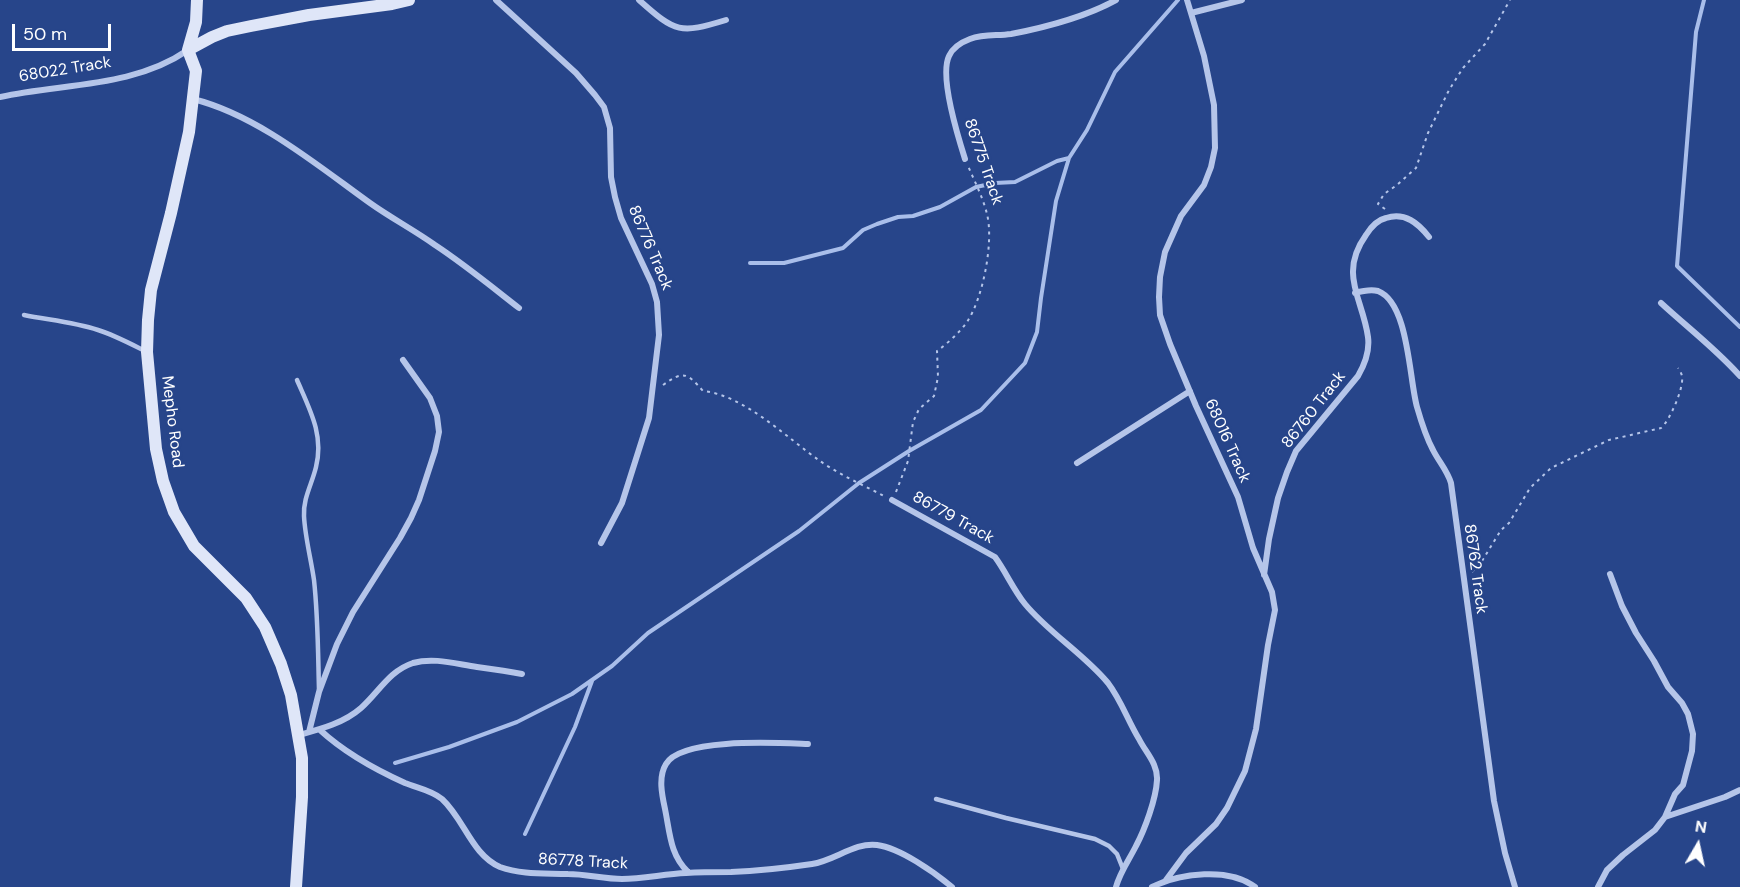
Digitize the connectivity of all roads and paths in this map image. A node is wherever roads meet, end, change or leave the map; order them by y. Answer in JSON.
{"nodes":[{"id":1,"x":197,"y":0,"type":"edge"},
{"id":2,"x":409,"y":0,"type":"edge"},
{"id":3,"x":496,"y":0,"type":"edge"},
{"id":4,"x":639,"y":0,"type":"edge"},
{"id":5,"x":1116,"y":0,"type":"edge"},
{"id":6,"x":1187,"y":0,"type":"edge"},
{"id":7,"x":1242,"y":0,"type":"edge"},
{"id":8,"x":1510,"y":0,"type":"edge"},
{"id":9,"x":1191,"y":13,"type":"junction"},
{"id":10,"x":726,"y":20,"type":"dead end"},
{"id":11,"x":188,"y":50,"type":"junction"},
{"id":12,"x":0,"y":97,"type":"edge"},
{"id":13,"x":193,"y":99,"type":"junction"},
{"id":14,"x":965,"y":159,"type":"joint"},
{"id":15,"x":1394,"y":216,"type":"junction"},
{"id":16,"x":1429,"y":237,"type":"dead end"},
{"id":17,"x":1355,"y":293,"type":"junction"},
{"id":18,"x":1661,"y":303,"type":"dead end"},
{"id":19,"x":519,"y":308,"type":"dead end"},
{"id":20,"x":24,"y":315,"type":"dead end"},
{"id":21,"x":147,"y":352,"type":"junction"},
{"id":22,"x":403,"y":360,"type":"dead end"},
{"id":23,"x":1678,"y":368,"type":"dead end"},
{"id":24,"x":1740,"y":376,"type":"edge"},
{"id":25,"x":297,"y":380,"type":"dead end"},
{"id":26,"x":653,"y":391,"type":"junction"},
{"id":27,"x":1190,"y":391,"type":"junction"},
{"id":28,"x":1077,"y":463,"type":"dead end"},
{"id":29,"x":892,"y":500,"type":"junction"},
{"id":30,"x":601,"y":543,"type":"dead end"},
{"id":31,"x":1610,"y":574,"type":"dead end"},
{"id":32,"x":1263,"y":576,"type":"junction"},
{"id":33,"x":1464,"y":588,"type":"junction"},
{"id":34,"x":522,"y":674,"type":"dead end"},
{"id":35,"x":319,"y":692,"type":"junction"},
{"id":36,"x":321,"y":729,"type":"junction"},
{"id":37,"x":304,"y":734,"type":"junction"},
{"id":38,"x":808,"y":744,"type":"dead end"},
{"id":39,"x":1740,"y":790,"type":"edge"},
{"id":40,"x":936,"y":799,"type":"dead end"},
{"id":41,"x":1665,"y":818,"type":"junction"},
{"id":42,"x":1123,"y":869,"type":"junction"},
{"id":43,"x":688,"y":872,"type":"junction"},
{"id":44,"x":1166,"y":880,"type":"junction"},
{"id":45,"x":296,"y":887,"type":"edge"},
{"id":46,"x":952,"y":887,"type":"edge"},
{"id":47,"x":1116,"y":887,"type":"edge"},
{"id":48,"x":1152,"y":887,"type":"edge"},
{"id":49,"x":1256,"y":887,"type":"edge"},
{"id":50,"x":1515,"y":887,"type":"edge"},
{"id":51,"x":1598,"y":887,"type":"edge"}],
"edges":[{"from":1,"to":11,"type":"street","name":"Mepho Road"},
{"from":2,"to":11,"type":"street","name":"68022 Track"},
{"from":3,"to":26,"type":"street","name":"86776 Track"},
{"from":4,"to":10,"type":"street"},
{"from":5,"to":14,"type":"street","name":"86775 Track"},
{"from":6,"to":9,"type":"street","name":"68016 Track"},
{"from":7,"to":9,"type":"street"},
{"from":8,"to":15,"type":"path"},
{"from":9,"to":27,"type":"street","name":"68016 Track"},
{"from":11,"to":12,"type":"street","name":"68022 Track"},
{"from":11,"to":13,"type":"street","name":"Mepho Road"},
{"from":13,"to":19,"type":"street"},
{"from":13,"to":21,"type":"street","name":"Mepho Road"},
{"from":14,"to":29,"type":"path","name":"86775 Track"},
{"from":15,"to":16,"type":"street"},
{"from":15,"to":17,"type":"street","name":"86760 Track"},
{"from":17,"to":32,"type":"street","name":"86760 Track"},
{"from":17,"to":33,"type":"street","name":"86762 Track"},
{"from":18,"to":24,"type":"street"},
{"from":20,"to":21,"type":"lane"},
{"from":21,"to":37,"type":"street","name":"Mepho Road"},
{"from":22,"to":35,"type":"street"},
{"from":23,"to":33,"type":"path"},
{"from":25,"to":35,"type":"lane"},
{"from":26,"to":29,"type":"path","name":"86779 Track"},
{"from":26,"to":30,"type":"street","name":"86776 Track"},
{"from":27,"to":28,"type":"street"},
{"from":27,"to":32,"type":"street","name":"68016 Track"},
{"from":29,"to":42,"type":"street","name":"86779 Track"},
{"from":31,"to":41,"type":"street"},
{"from":32,"to":44,"type":"street","name":"68016 Track"},
{"from":33,"to":50,"type":"street","name":"86762 Track"},
{"from":34,"to":36,"type":"street"},
{"from":35,"to":37,"type":"street"},
{"from":36,"to":37,"type":"street"},
{"from":36,"to":43,"type":"street","name":"86778 Track"},
{"from":37,"to":45,"type":"street","name":"Mepho Road"},
{"from":38,"to":43,"type":"street"},
{"from":39,"to":41,"type":"street"},
{"from":40,"to":42,"type":"lane"},
{"from":41,"to":51,"type":"street"},
{"from":42,"to":47,"type":"street","name":"86779 Track"},
{"from":43,"to":46,"type":"street","name":"86778 Track"},
{"from":44,"to":48,"type":"street"},
{"from":44,"to":49,"type":"street"}]}
